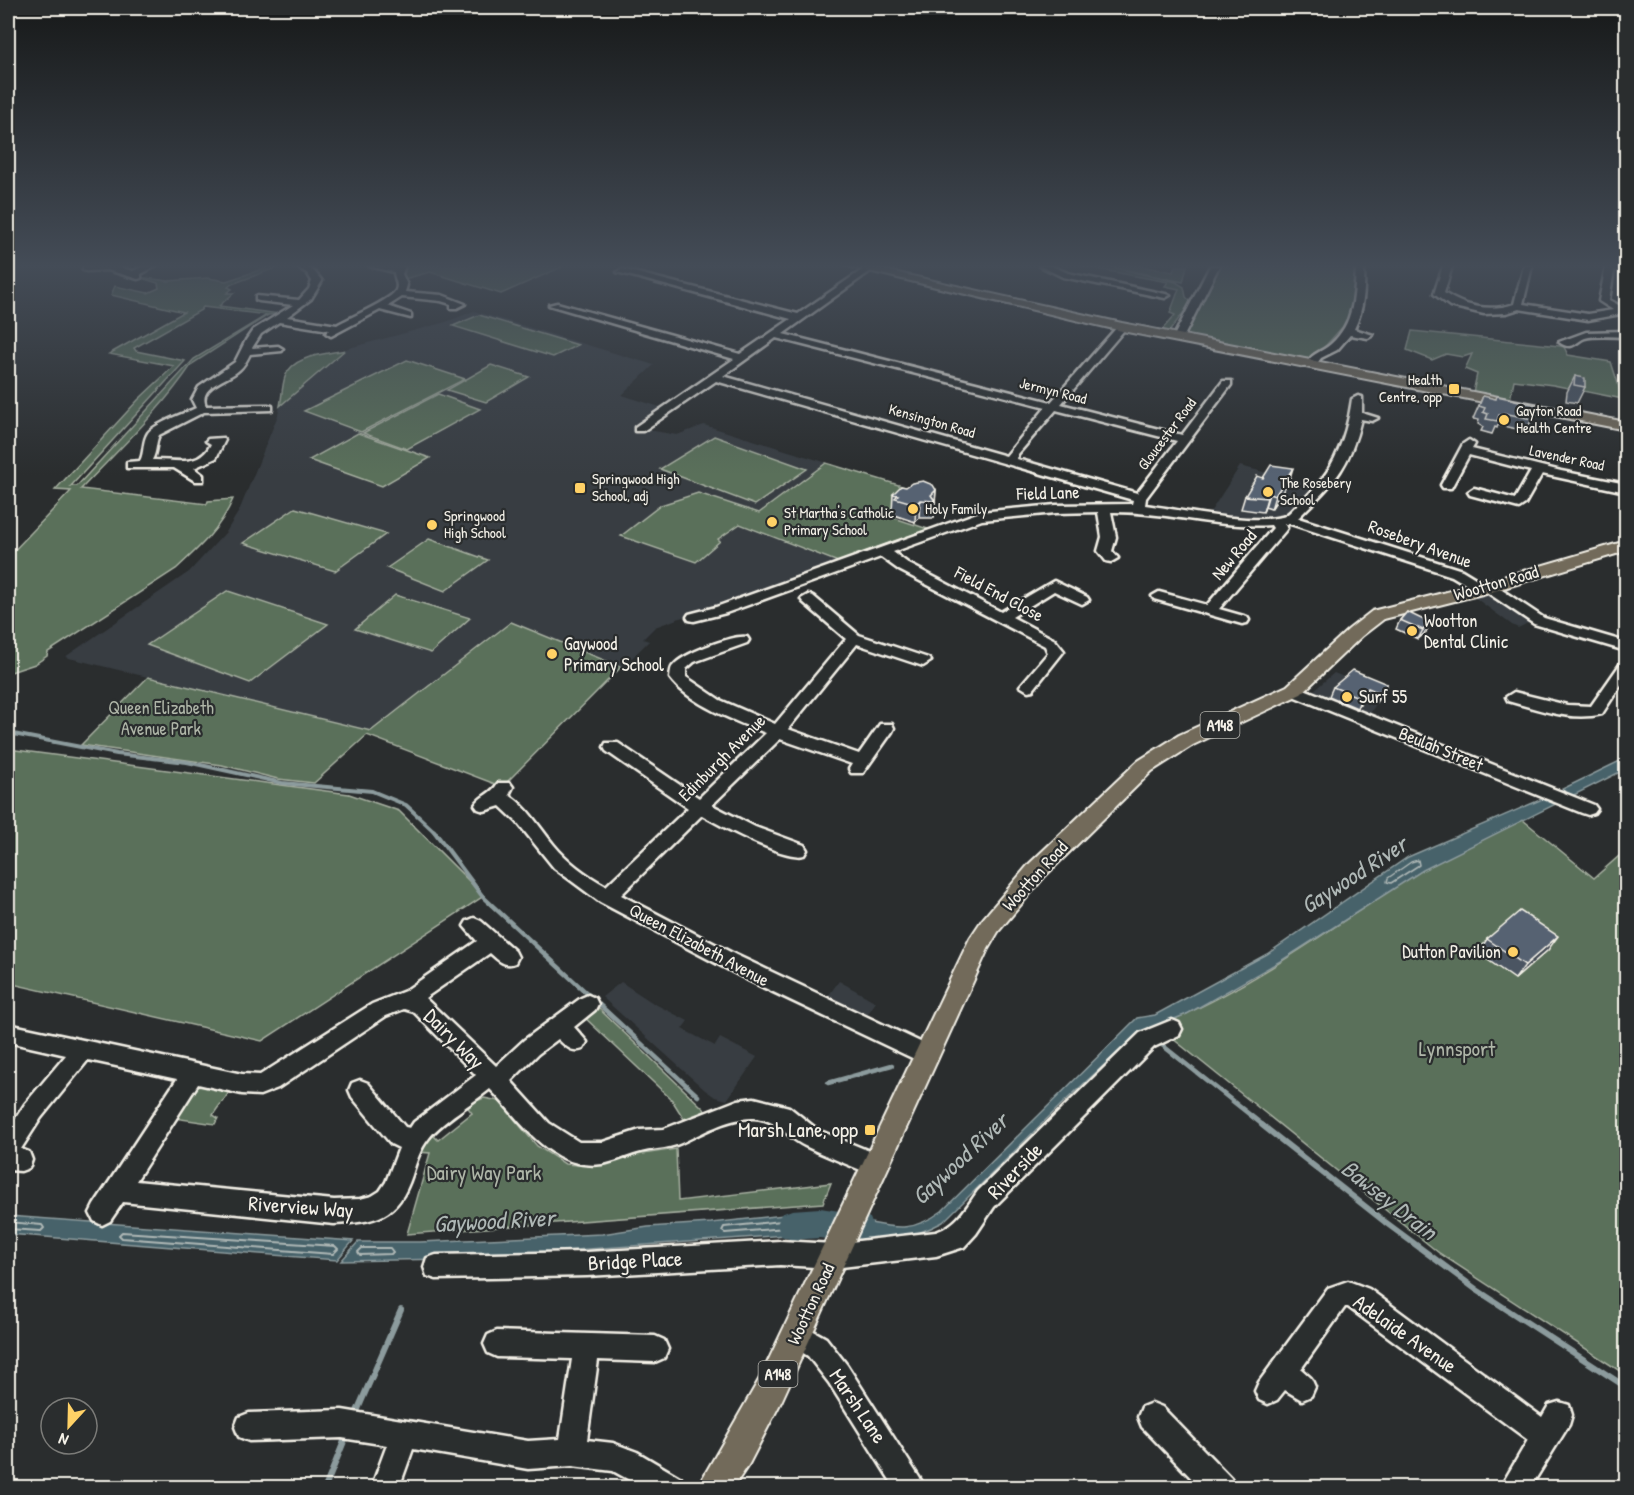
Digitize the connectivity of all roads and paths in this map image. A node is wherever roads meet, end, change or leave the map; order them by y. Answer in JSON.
{"nodes":[{"id":1,"x":253,"y":336,"type":"edge"},
{"id":2,"x":664,"y":336,"type":"edge"},
{"id":3,"x":775,"y":336,"type":"edge"},
{"id":4,"x":779,"y":336,"type":"edge"},
{"id":5,"x":1114,"y":336,"type":"edge"},
{"id":6,"x":1167,"y":336,"type":"edge"},
{"id":7,"x":1343,"y":336,"type":"edge"},
{"id":8,"x":1364,"y":336,"type":"edge"},
{"id":9,"x":1583,"y":336,"type":"edge"},
{"id":10,"x":1368,"y":337,"type":"dead end"},
{"id":11,"x":1178,"y":338,"type":"joint"},
{"id":12,"x":1564,"y":342,"type":"dead end"},
{"id":13,"x":278,"y":349,"type":"dead end"},
{"id":14,"x":246,"y":351,"type":"junction"},
{"id":15,"x":743,"y":358,"type":"junction"},
{"id":16,"x":1311,"y":364,"type":"junction"},
{"id":17,"x":715,"y":377,"type":"junction"},
{"id":18,"x":1227,"y":382,"type":"dead end"},
{"id":19,"x":1358,"y":399,"type":"dead end"},
{"id":20,"x":260,"y":406,"type":"dead end"},
{"id":21,"x":1052,"y":406,"type":"junction"},
{"id":22,"x":202,"y":409,"type":"junction"},
{"id":23,"x":1357,"y":415,"type":"junction"},
{"id":24,"x":1372,"y":418,"type":"dead end"},
{"id":25,"x":1626,"y":426,"type":"edge"},
{"id":26,"x":639,"y":429,"type":"dead end"},
{"id":27,"x":1184,"y":440,"type":"junction"},
{"id":28,"x":212,"y":441,"type":"dead end"},
{"id":29,"x":1011,"y":459,"type":"junction"},
{"id":30,"x":144,"y":464,"type":"junction"},
{"id":31,"x":131,"y":465,"type":"dead end"},
{"id":32,"x":186,"y":467,"type":"junction"},
{"id":33,"x":1538,"y":469,"type":"junction"},
{"id":34,"x":199,"y":477,"type":"dead end"},
{"id":35,"x":1447,"y":485,"type":"dead end"},
{"id":36,"x":1626,"y":488,"type":"edge"},
{"id":37,"x":1474,"y":492,"type":"dead end"},
{"id":38,"x":1139,"y":503,"type":"junction"},
{"id":39,"x":1104,"y":509,"type":"junction"},
{"id":40,"x":1292,"y":520,"type":"junction"},
{"id":41,"x":1275,"y":522,"type":"junction"},
{"id":42,"x":1626,"y":546,"type":"edge"},
{"id":43,"x":882,"y":551,"type":"junction"},
{"id":44,"x":1104,"y":556,"type":"dead end"},
{"id":45,"x":1485,"y":587,"type":"junction"},
{"id":46,"x":1159,"y":596,"type":"dead end"},
{"id":47,"x":808,"y":599,"type":"dead end"},
{"id":48,"x":1082,"y":600,"type":"dead end"},
{"id":49,"x":1210,"y":611,"type":"junction"},
{"id":50,"x":694,"y":616,"type":"dead end"},
{"id":51,"x":1002,"y":617,"type":"junction"},
{"id":52,"x":1242,"y":620,"type":"dead end"},
{"id":53,"x":854,"y":638,"type":"junction"},
{"id":54,"x":732,"y":640,"type":"dead end"},
{"id":55,"x":1626,"y":647,"type":"edge"},
{"id":56,"x":926,"y":663,"type":"dead end"},
{"id":57,"x":1626,"y":666,"type":"edge"},
{"id":58,"x":1028,"y":686,"type":"dead end"},
{"id":59,"x":1294,"y":690,"type":"junction"},
{"id":60,"x":1520,"y":696,"type":"dead end"},
{"id":61,"x":886,"y":728,"type":"dead end"},
{"id":62,"x":778,"y":731,"type":"junction"},
{"id":63,"x":610,"y":745,"type":"dead end"},
{"id":64,"x":496,"y":796,"type":"dead end"},
{"id":65,"x":703,"y":806,"type":"junction"},
{"id":66,"x":1584,"y":807,"type":"dead end"},
{"id":67,"x":798,"y":850,"type":"dead end"},
{"id":68,"x":608,"y":897,"type":"junction"},
{"id":69,"x":474,"y":926,"type":"dead end"},
{"id":70,"x":491,"y":942,"type":"junction"},
{"id":71,"x":508,"y":957,"type":"dead end"},
{"id":72,"x":410,"y":1000,"type":"junction"},
{"id":73,"x":588,"y":1004,"type":"dead end"},
{"id":74,"x":559,"y":1026,"type":"junction"},
{"id":75,"x":8,"y":1033,"type":"edge"},
{"id":76,"x":1162,"y":1033,"type":"dead end"},
{"id":77,"x":576,"y":1042,"type":"dead end"},
{"id":78,"x":84,"y":1049,"type":"junction"},
{"id":79,"x":927,"y":1056,"type":"junction"},
{"id":80,"x":193,"y":1074,"type":"junction"},
{"id":81,"x":494,"y":1079,"type":"junction"},
{"id":82,"x":360,"y":1090,"type":"dead end"},
{"id":83,"x":414,"y":1139,"type":"junction"},
{"id":84,"x":12,"y":1156,"type":"edge"},
{"id":85,"x":876,"y":1165,"type":"junction"},
{"id":86,"x":116,"y":1190,"type":"junction"},
{"id":87,"x":102,"y":1213,"type":"dead end"},
{"id":88,"x":835,"y":1252,"type":"junction"},
{"id":89,"x":436,"y":1267,"type":"dead end"},
{"id":90,"x":796,"y":1334,"type":"junction"},
{"id":91,"x":497,"y":1344,"type":"dead end"},
{"id":92,"x":587,"y":1347,"type":"junction"},
{"id":93,"x":655,"y":1349,"type":"dead end"},
{"id":94,"x":1284,"y":1383,"type":"dead end"},
{"id":95,"x":1152,"y":1417,"type":"dead end"},
{"id":96,"x":249,"y":1427,"type":"dead end"},
{"id":97,"x":405,"y":1434,"type":"junction"},
{"id":98,"x":572,"y":1452,"type":"junction"},
{"id":99,"x":385,"y":1488,"type":"edge"},
{"id":100,"x":671,"y":1488,"type":"edge"},
{"id":101,"x":713,"y":1488,"type":"edge"},
{"id":102,"x":912,"y":1488,"type":"edge"},
{"id":103,"x":1221,"y":1488,"type":"edge"},
{"id":104,"x":1514,"y":1488,"type":"edge"}],
"edges":[{"from":1,"to":14,"type":"street"},
{"from":2,"to":15,"type":"street"},
{"from":3,"to":15,"type":"street"},
{"from":4,"to":21,"type":"street","name":"Jermyn Road"},
{"from":5,"to":21,"type":"street"},
{"from":6,"to":11,"type":"main road"},
{"from":7,"to":16,"type":"street"},
{"from":8,"to":10,"type":"street"},
{"from":9,"to":12,"type":"street"},
{"from":11,"to":16,"type":"main road"},
{"from":13,"to":14,"type":"street"},
{"from":14,"to":22,"type":"street"},
{"from":15,"to":17,"type":"street"},
{"from":16,"to":25,"type":"main road"},
{"from":17,"to":26,"type":"street"},
{"from":17,"to":29,"type":"street","name":"Kensington Road"},
{"from":18,"to":27,"type":"street","name":"Gloucester Road"},
{"from":19,"to":23,"type":"street"},
{"from":20,"to":22,"type":"street"},
{"from":21,"to":27,"type":"street","name":"Jermyn Road"},
{"from":21,"to":29,"type":"street"},
{"from":22,"to":30,"type":"street"},
{"from":23,"to":24,"type":"street"},
{"from":23,"to":40,"type":"street"},
{"from":27,"to":38,"type":"street","name":"Gloucester Road"},
{"from":28,"to":32,"type":"street"},
{"from":29,"to":38,"type":"street","name":"Kensington Road"},
{"from":30,"to":31,"type":"street"},
{"from":30,"to":32,"type":"street"},
{"from":32,"to":34,"type":"street"},
{"from":33,"to":35,"type":"street","name":"Lavender Road"},
{"from":33,"to":36,"type":"street","name":"Lavender Road"},
{"from":33,"to":37,"type":"street"},
{"from":38,"to":39,"type":"street","name":"Field Lane"},
{"from":38,"to":41,"type":"street","name":"Field Lane"},
{"from":39,"to":43,"type":"street","name":"Field Lane"},
{"from":39,"to":44,"type":"street"},
{"from":40,"to":41,"type":"street","name":"Rosebery Avenue"},
{"from":40,"to":45,"type":"street","name":"Rosebery Avenue"},
{"from":41,"to":49,"type":"street","name":"New Road"},
{"from":42,"to":45,"type":"main road","name":"Wootton Road","number":"A148"},
{"from":43,"to":50,"type":"street","name":"Field Lane"},
{"from":43,"to":51,"type":"street","name":"Field End Close"},
{"from":45,"to":55,"type":"street","name":"Rosebery Avenue"},
{"from":45,"to":59,"type":"main road","name":"Wootton Road","number":"A148"},
{"from":46,"to":49,"type":"street"},
{"from":47,"to":53,"type":"street"},
{"from":48,"to":51,"type":"street"},
{"from":49,"to":52,"type":"street"},
{"from":51,"to":58,"type":"street","name":"Field End Close"},
{"from":53,"to":56,"type":"street"},
{"from":53,"to":62,"type":"street","name":"Edinburgh Avenue"},
{"from":54,"to":62,"type":"street"},
{"from":57,"to":60,"type":"street"},
{"from":59,"to":66,"type":"street","name":"Beulah Street"},
{"from":59,"to":79,"type":"main road","name":"Wootton Road","number":"A148"},
{"from":61,"to":62,"type":"street"},
{"from":62,"to":65,"type":"street","name":"Edinburgh Avenue"},
{"from":63,"to":65,"type":"street"},
{"from":64,"to":68,"type":"street","name":"Queen Elizabeth Avenue"},
{"from":65,"to":67,"type":"street"},
{"from":65,"to":68,"type":"street","name":"Edinburgh Avenue"},
{"from":68,"to":79,"type":"street","name":"Queen Elizabeth Avenue"},
{"from":69,"to":70,"type":"street"},
{"from":70,"to":71,"type":"street"},
{"from":70,"to":72,"type":"street"},
{"from":72,"to":80,"type":"street","name":"Dairy Way"},
{"from":72,"to":81,"type":"street","name":"Dairy Way"},
{"from":73,"to":74,"type":"street","name":"Riverview Way"},
{"from":74,"to":77,"type":"street"},
{"from":74,"to":81,"type":"street","name":"Riverview Way"},
{"from":75,"to":78,"type":"street","name":"Dairy Way"},
{"from":76,"to":88,"type":"street","name":"Riverside"},
{"from":78,"to":80,"type":"street","name":"Dairy Way"},
{"from":78,"to":84,"type":"street"},
{"from":79,"to":85,"type":"main road","name":"Wootton Road","number":"A148"},
{"from":80,"to":86,"type":"street"},
{"from":81,"to":83,"type":"street","name":"Riverview Way"},
{"from":81,"to":85,"type":"street","name":"Dairy Way"},
{"from":82,"to":83,"type":"street"},
{"from":83,"to":86,"type":"street","name":"Riverview Way"},
{"from":85,"to":88,"type":"main road","name":"Wootton Road","number":"A148"},
{"from":86,"to":87,"type":"street"},
{"from":88,"to":89,"type":"street","name":"Bridge Place"},
{"from":88,"to":90,"type":"main road","name":"Wootton Road","number":"A148"},
{"from":90,"to":101,"type":"main road","name":"Wootton Road","number":"A148"},
{"from":90,"to":102,"type":"street","name":"Marsh Lane"},
{"from":91,"to":92,"type":"street"},
{"from":92,"to":93,"type":"street"},
{"from":92,"to":98,"type":"street"},
{"from":94,"to":104,"type":"street","name":"Adelaide Avenue"},
{"from":95,"to":103,"type":"street"},
{"from":96,"to":97,"type":"street"},
{"from":97,"to":98,"type":"street"},
{"from":97,"to":99,"type":"street"},
{"from":98,"to":100,"type":"street"}]}
